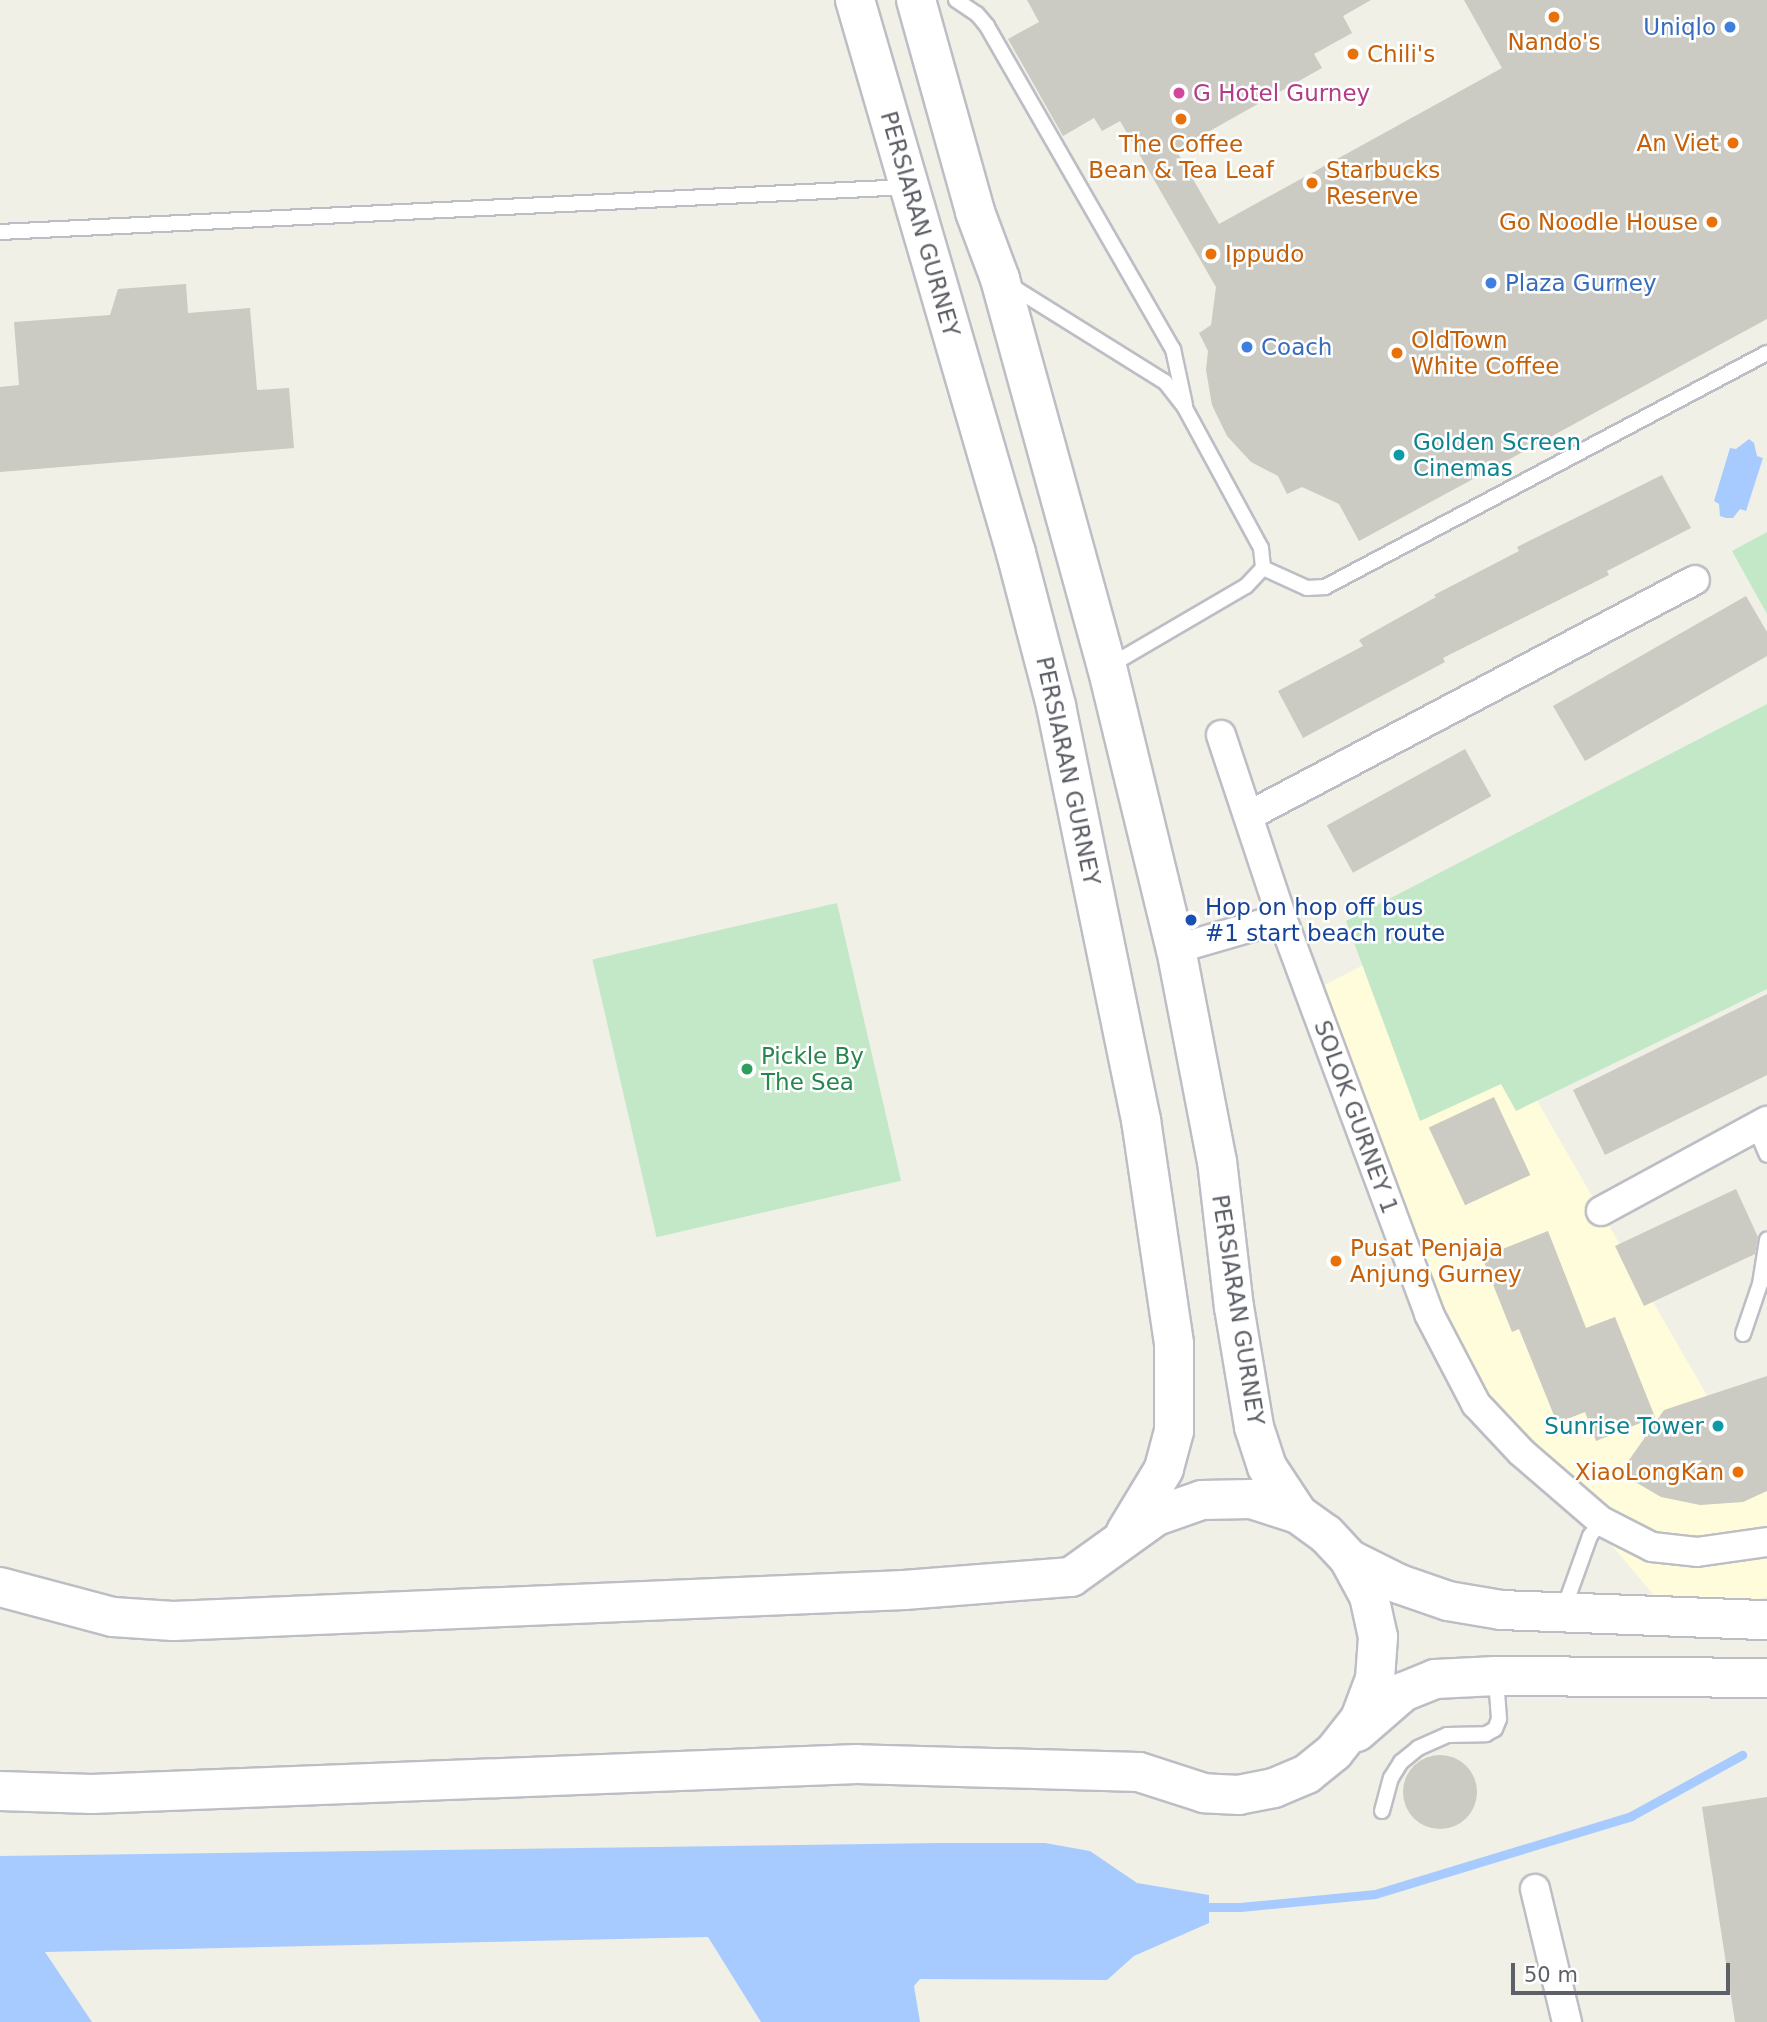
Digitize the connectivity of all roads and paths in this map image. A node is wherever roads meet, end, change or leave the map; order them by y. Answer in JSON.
{"nodes":[{"id":1,"x":855,"y":0,"type":"edge"},
{"id":2,"x":916,"y":0,"type":"edge"},
{"id":3,"x":956,"y":0,"type":"edge"},
{"id":4,"x":909,"y":187,"type":"junction"},
{"id":5,"x":0,"y":232,"type":"edge"},
{"id":6,"x":1000,"y":279,"type":"junction"},
{"id":7,"x":1767,"y":353,"type":"edge"},
{"id":8,"x":1185,"y":408,"type":"junction"},
{"id":9,"x":1263,"y":568,"type":"junction"},
{"id":10,"x":1695,"y":580,"type":"dead end"},
{"id":11,"x":1107,"y":667,"type":"junction"},
{"id":12,"x":1222,"y":735,"type":"dead end"},
{"id":13,"x":1250,"y":815,"type":"junction"},
{"id":14,"x":1282,"y":918,"type":"junction"},
{"id":15,"x":1176,"y":949,"type":"junction"},
{"id":16,"x":1761,"y":1124,"type":"edge"},
{"id":17,"x":1767,"y":1154,"type":"edge"},
{"id":18,"x":1601,"y":1211,"type":"dead end"},
{"id":19,"x":1767,"y":1240,"type":"edge"},
{"id":20,"x":1742,"y":1334,"type":"dead end"},
{"id":21,"x":1297,"y":1514,"type":"junction"},
{"id":22,"x":1601,"y":1521,"type":"junction"},
{"id":23,"x":1767,"y":1542,"type":"edge"},
{"id":24,"x":1117,"y":1546,"type":"junction"},
{"id":25,"x":1349,"y":1559,"type":"junction"},
{"id":26,"x":0,"y":1587,"type":"edge"},
{"id":27,"x":50,"y":1601,"type":"junction"},
{"id":28,"x":0,"y":1611,"type":"edge"},
{"id":29,"x":1562,"y":1612,"type":"junction"},
{"id":30,"x":1767,"y":1620,"type":"edge"},
{"id":31,"x":1496,"y":1676,"type":"junction"},
{"id":32,"x":1702,"y":1678,"type":"junction"},
{"id":33,"x":1767,"y":1678,"type":"edge"},
{"id":34,"x":1767,"y":1702,"type":"edge"},
{"id":35,"x":1334,"y":1752,"type":"junction"},
{"id":36,"x":0,"y":1784,"type":"edge"},
{"id":37,"x":0,"y":1791,"type":"edge"},
{"id":38,"x":92,"y":1794,"type":"junction"},
{"id":39,"x":1382,"y":1811,"type":"dead end"},
{"id":40,"x":1535,"y":1889,"type":"dead end"},
{"id":41,"x":1567,"y":2022,"type":"edge"}],
"edges":[{"from":1,"to":4,"type":"main road","name":"PERSIARAN GURNEY"},
{"from":2,"to":6,"type":"main road","name":"PERSIARAN GURNEY"},
{"from":3,"to":8,"type":"lane"},
{"from":4,"to":5,"type":"lane"},
{"from":4,"to":24,"type":"main road","name":"PERSIARAN GURNEY"},
{"from":6,"to":8,"type":"lane"},
{"from":6,"to":11,"type":"main road","name":"PERSIARAN GURNEY"},
{"from":7,"to":9,"type":"lane"},
{"from":8,"to":9,"type":"lane"},
{"from":9,"to":11,"type":"lane"},
{"from":10,"to":13,"type":"street"},
{"from":11,"to":15,"type":"main road","name":"PERSIARAN GURNEY"},
{"from":12,"to":13,"type":"street","name":"SOLOK GURNEY 1"},
{"from":13,"to":14,"type":"street","name":"SOLOK GURNEY 1"},
{"from":14,"to":15,"type":"street"},
{"from":14,"to":22,"type":"street","name":"SOLOK GURNEY 1"},
{"from":15,"to":21,"type":"main road","name":"PERSIARAN GURNEY"},
{"from":16,"to":17,"type":"lane"},
{"from":16,"to":18,"type":"street"},
{"from":19,"to":20,"type":"lane"},
{"from":21,"to":24,"type":"main road"},
{"from":21,"to":25,"type":"main road"},
{"from":22,"to":23,"type":"street","name":"SOLOK GURNEY 1"},
{"from":22,"to":29,"type":"lane"},
{"from":24,"to":27,"type":"main road"},
{"from":25,"to":29,"type":"main road"},
{"from":25,"to":35,"type":"main road"},
{"from":26,"to":27,"type":"main road"},
{"from":27,"to":28,"type":"main road"},
{"from":29,"to":30,"type":"main road"},
{"from":31,"to":32,"type":"main road"},
{"from":31,"to":35,"type":"main road"},
{"from":31,"to":39,"type":"lane"},
{"from":32,"to":33,"type":"main road"},
{"from":32,"to":34,"type":"main road"},
{"from":35,"to":38,"type":"main road"},
{"from":36,"to":38,"type":"main road"},
{"from":37,"to":38,"type":"main road"},
{"from":40,"to":41,"type":"street"}]}
